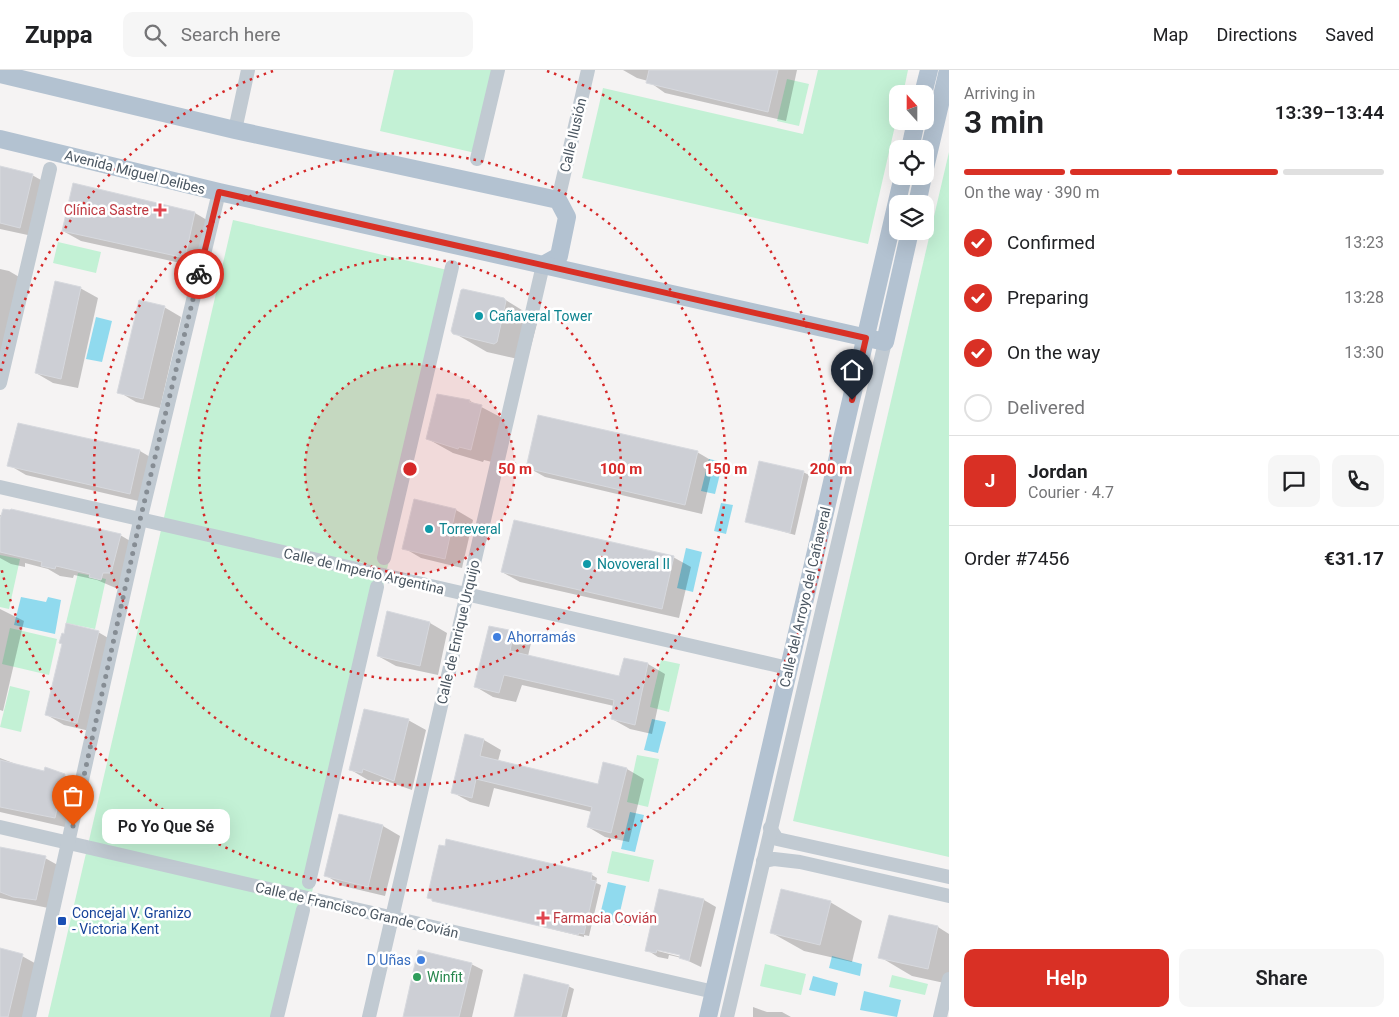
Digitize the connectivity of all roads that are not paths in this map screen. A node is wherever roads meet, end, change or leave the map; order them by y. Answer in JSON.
{"nodes":[{"id":1,"x":248,"y":70,"type":"edge"},
{"id":2,"x":498,"y":70,"type":"edge"},
{"id":3,"x":588,"y":70,"type":"edge"},
{"id":4,"x":928,"y":70,"type":"edge"},
{"id":5,"x":948,"y":70,"type":"edge"},
{"id":6,"x":0,"y":74,"type":"edge"},
{"id":7,"x":925,"y":85,"type":"edge"},
{"id":8,"x":235,"y":130,"type":"junction"},
{"id":9,"x":0,"y":139,"type":"edge"},
{"id":10,"x":932,"y":140,"type":"edge"},
{"id":11,"x":477,"y":159,"type":"dead end"},
{"id":12,"x":50,"y":169,"type":"dead end"},
{"id":13,"x":901,"y":185,"type":"edge"},
{"id":14,"x":219,"y":192,"type":"junction"},
{"id":15,"x":558,"y":200,"type":"junction"},
{"id":16,"x":908,"y":240,"type":"edge"},
{"id":17,"x":543,"y":265,"type":"junction"},
{"id":18,"x":452,"y":267,"type":"dead end"},
{"id":19,"x":866,"y":338,"type":"junction"},
{"id":20,"x":885,"y":342,"type":"junction"},
{"id":21,"x":0,"y":383,"type":"edge"},
{"id":22,"x":0,"y":487,"type":"edge"},
{"id":23,"x":140,"y":520,"type":"junction"},
{"id":24,"x":384,"y":558,"type":"dead end"},
{"id":25,"x":377,"y":587,"type":"dead end"},
{"id":26,"x":466,"y":595,"type":"junction"},
{"id":27,"x":788,"y":668,"type":"junction"},
{"id":28,"x":0,"y":827,"type":"edge"},
{"id":29,"x":770,"y":828,"type":"junction"},
{"id":30,"x":69,"y":844,"type":"junction"},
{"id":31,"x":763,"y":861,"type":"junction"},
{"id":32,"x":949,"y":878,"type":"edge"},
{"id":33,"x":310,"y":882,"type":"dead end"},
{"id":34,"x":949,"y":896,"type":"edge"},
{"id":35,"x":303,"y":910,"type":"dead end"},
{"id":36,"x":393,"y":918,"type":"junction"},
{"id":37,"x":949,"y":980,"type":"edge"},
{"id":38,"x":714,"y":992,"type":"junction"},
{"id":39,"x":29,"y":1017,"type":"edge"},
{"id":40,"x":277,"y":1017,"type":"edge"},
{"id":41,"x":369,"y":1017,"type":"edge"},
{"id":42,"x":708,"y":1017,"type":"edge"},
{"id":43,"x":727,"y":1017,"type":"edge"},
{"id":44,"x":940,"y":1017,"type":"edge"}],
"edges":[{"from":1,"to":8,"type":"street"},
{"from":2,"to":11,"type":"street"},
{"from":3,"to":15,"type":"street","name":"Calle Ilusión"},
{"from":4,"to":7,"type":"main road"},
{"from":5,"to":10,"type":"main road"},
{"from":6,"to":8,"type":"main road"},
{"from":8,"to":15,"type":"main road"},
{"from":9,"to":14,"type":"main road","name":"Avenida Miguel Delibes"},
{"from":12,"to":21,"type":"street"},
{"from":13,"to":19,"type":"main road","name":"Calle del Arroyo del Cañaveral"},
{"from":14,"to":17,"type":"main road","name":"Avenida Miguel Delibes"},
{"from":14,"to":23,"type":"street"},
{"from":15,"to":17,"type":"main road"},
{"from":16,"to":20,"type":"main road"},
{"from":17,"to":19,"type":"main road","name":"Avenida Miguel Delibes"},
{"from":17,"to":26,"type":"street","name":"Calle de Enrique Urquijo"},
{"from":18,"to":24,"type":"street"},
{"from":19,"to":20,"type":"main road","name":"Avenida Miguel Delibes"},
{"from":19,"to":27,"type":"main road","name":"Calle del Arroyo del Cañaveral"},
{"from":20,"to":29,"type":"street","name":"Calle del Arroyo del Cañaveral"},
{"from":22,"to":23,"type":"street","name":"Calle de Imperio Argentina"},
{"from":23,"to":26,"type":"street","name":"Calle de Imperio Argentina"},
{"from":23,"to":30,"type":"street"},
{"from":25,"to":33,"type":"street"},
{"from":26,"to":27,"type":"street","name":"Calle de Imperio Argentina"},
{"from":26,"to":36,"type":"street","name":"Calle de Enrique Urquijo"},
{"from":27,"to":38,"type":"main road","name":"Calle del Arroyo del Cañaveral"},
{"from":28,"to":30,"type":"street","name":"Calle de Francisco Grande Covián"},
{"from":29,"to":31,"type":"street","name":"Calle del Arroyo del Cañaveral"},
{"from":29,"to":32,"type":"street"},
{"from":30,"to":36,"type":"street","name":"Calle de Francisco Grande Covián"},
{"from":30,"to":39,"type":"street"},
{"from":31,"to":34,"type":"street"},
{"from":31,"to":43,"type":"street","name":"Calle del Arroyo del Cañaveral"},
{"from":35,"to":40,"type":"street"},
{"from":36,"to":38,"type":"street","name":"Calle de Francisco Grande Covián"},
{"from":36,"to":41,"type":"street","name":"Calle de Enrique Urquijo"},
{"from":37,"to":44,"type":"street"},
{"from":38,"to":42,"type":"main road","name":"Calle del Arroyo del Cañaveral"}]}
